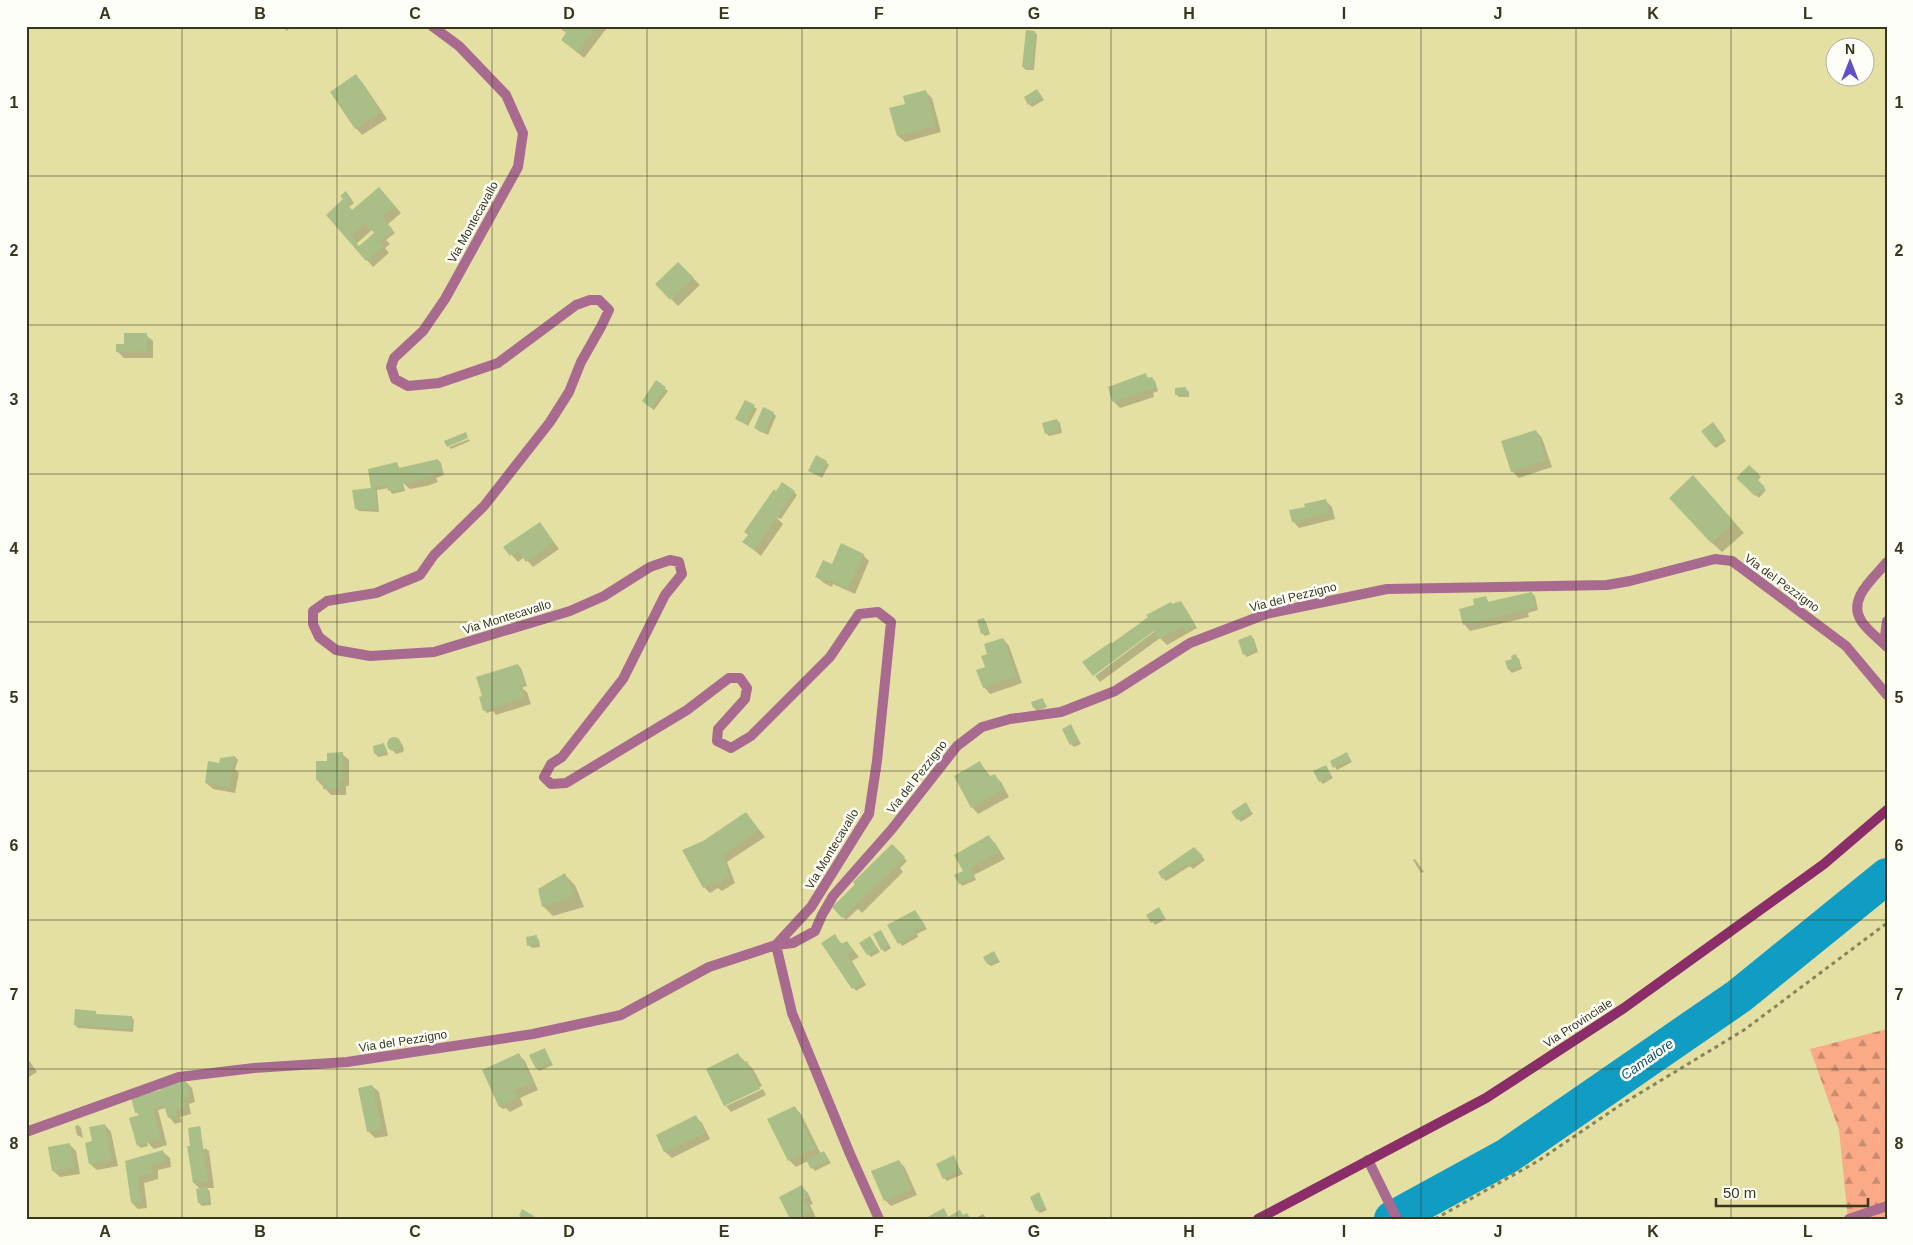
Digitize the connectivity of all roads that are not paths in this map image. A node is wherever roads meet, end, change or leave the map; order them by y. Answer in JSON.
{"nodes":[{"id":1,"x":432,"y":26,"type":"edge"},
{"id":2,"x":1887,"y":562,"type":"edge"},
{"id":3,"x":1887,"y":621,"type":"edge"},
{"id":4,"x":1885,"y":645,"type":"edge"},
{"id":5,"x":1887,"y":695,"type":"edge"},
{"id":6,"x":1887,"y":810,"type":"edge"},
{"id":7,"x":776,"y":945,"type":"junction"},
{"id":8,"x":26,"y":1132,"type":"edge"},
{"id":9,"x":1368,"y":1160,"type":"junction"},
{"id":10,"x":1887,"y":1206,"type":"edge"},
{"id":11,"x":879,"y":1219,"type":"edge"},
{"id":12,"x":1258,"y":1219,"type":"edge"},
{"id":13,"x":1397,"y":1219,"type":"edge"},
{"id":14,"x":1849,"y":1219,"type":"edge"}],
"edges":[{"from":1,"to":7,"type":"street","name":"Via Montecavallo"},
{"from":2,"to":4,"type":"street"},
{"from":3,"to":4,"type":"street"},
{"from":5,"to":7,"type":"street","name":"Via del Pezzigno"},
{"from":6,"to":9,"type":"main road","name":"Via Provinciale"},
{"from":7,"to":8,"type":"street","name":"Via del Pezzigno"},
{"from":7,"to":11,"type":"street"},
{"from":9,"to":12,"type":"main road","name":"Via Provinciale"},
{"from":9,"to":13,"type":"street"},
{"from":10,"to":14,"type":"street"}]}
